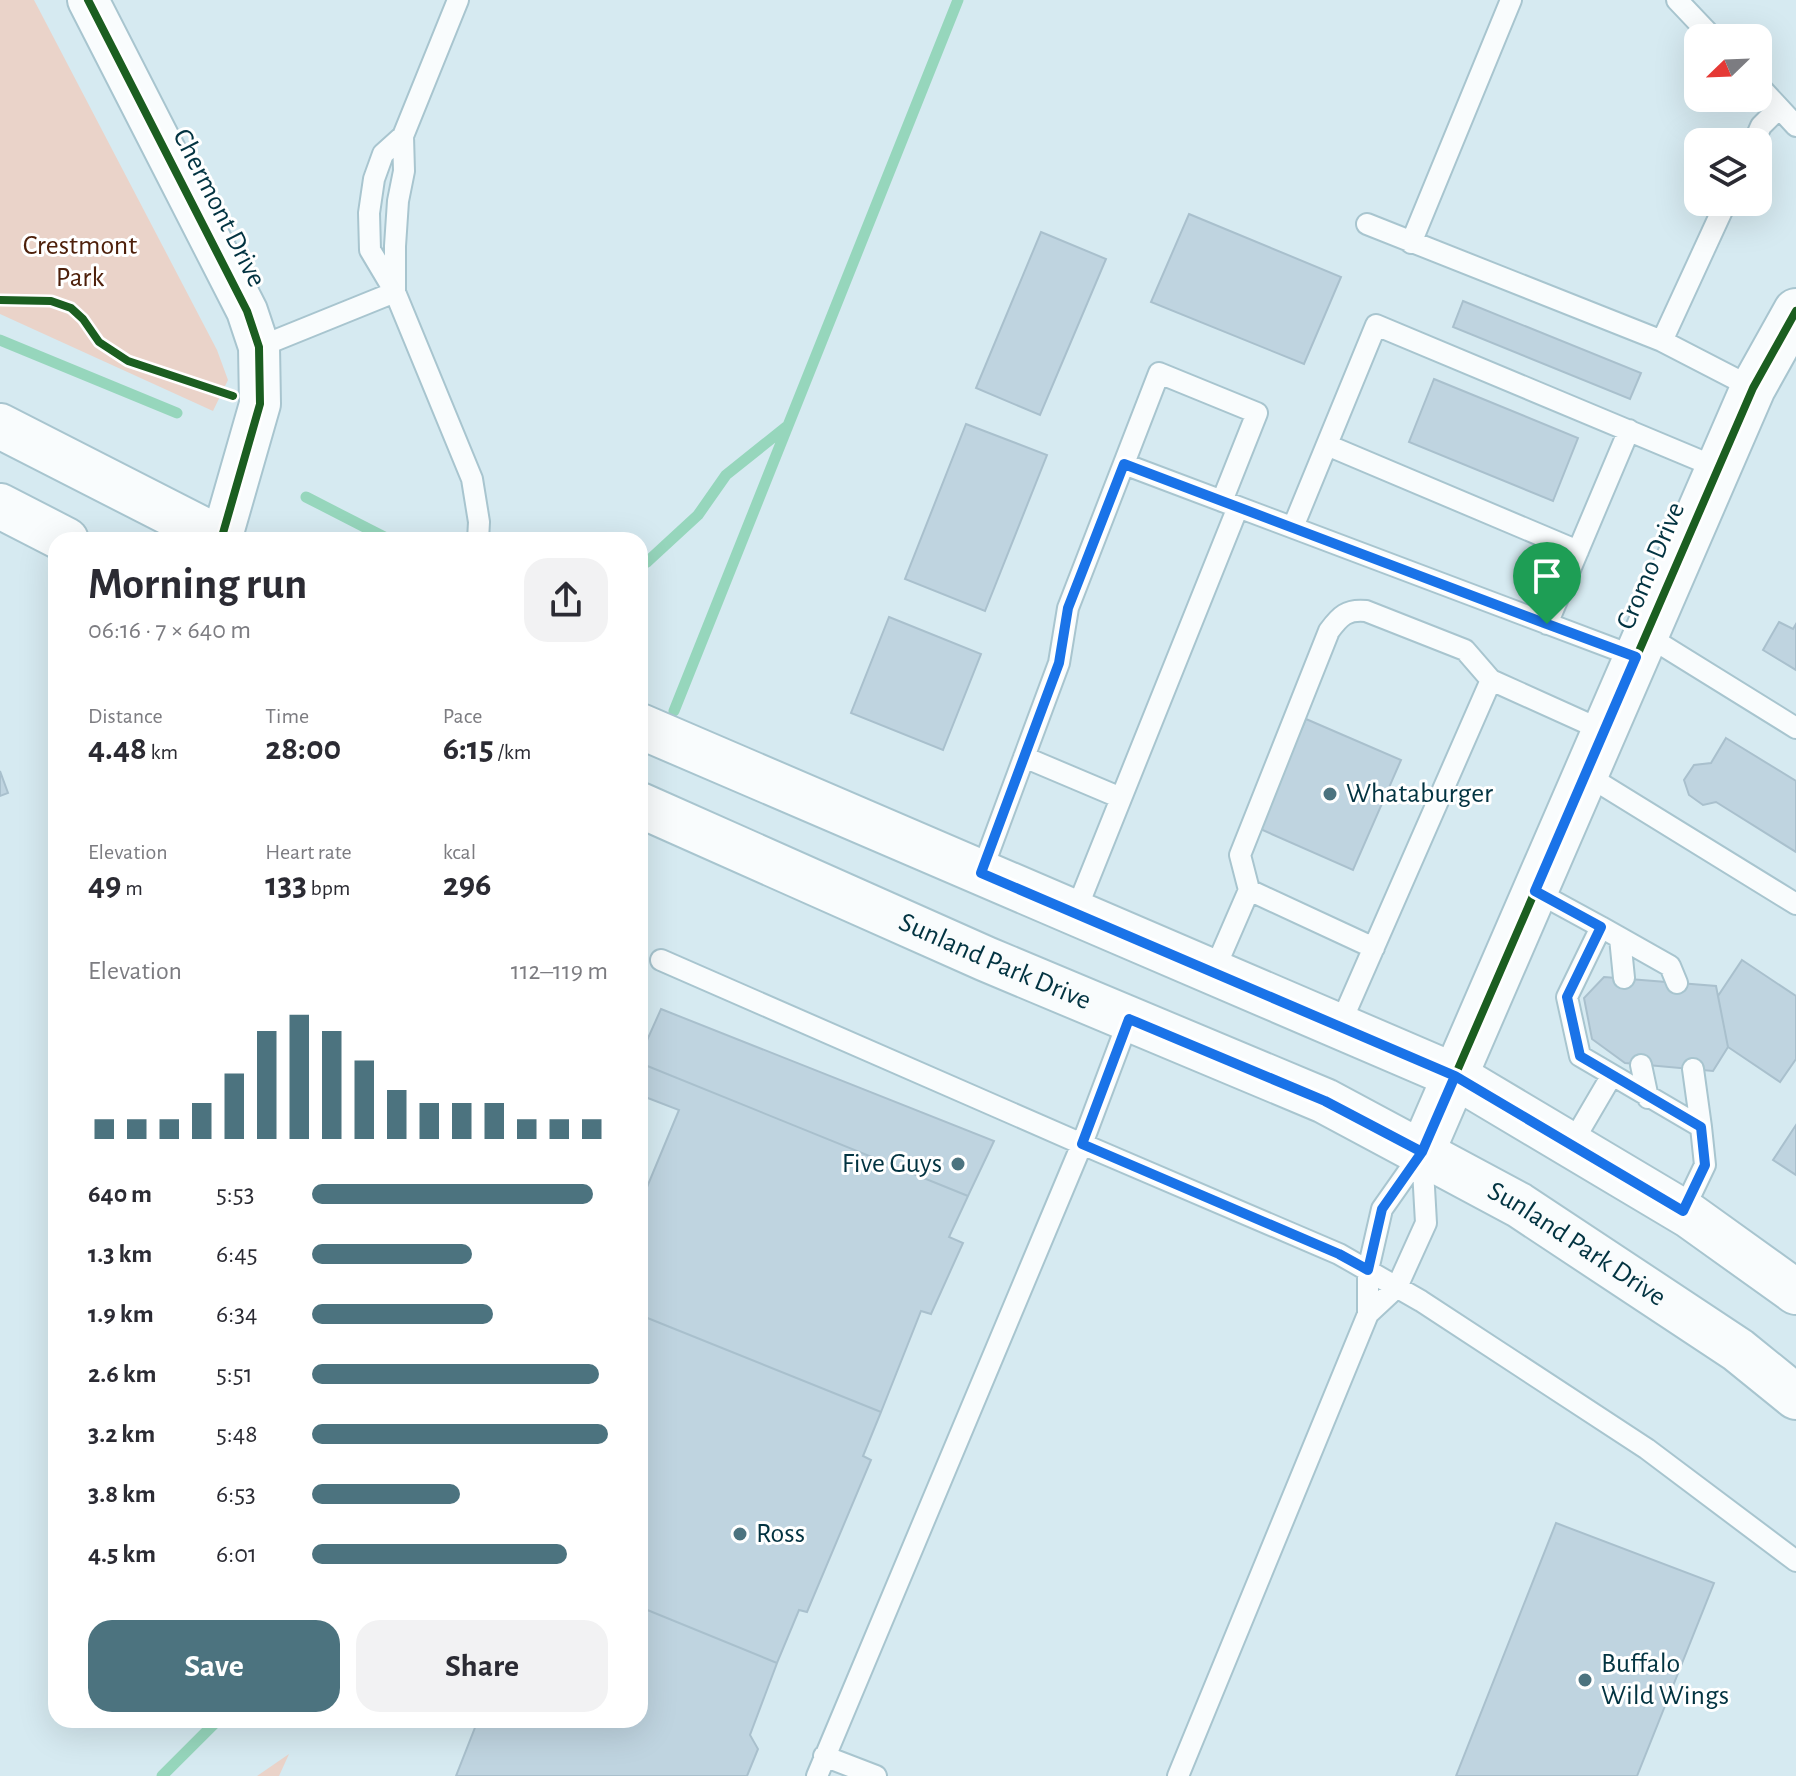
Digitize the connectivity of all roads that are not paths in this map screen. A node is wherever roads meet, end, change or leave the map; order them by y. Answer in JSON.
{"nodes":[{"id":1,"x":88,"y":0,"type":"edge"},
{"id":2,"x":458,"y":0,"type":"edge"},
{"id":3,"x":1511,"y":0,"type":"edge"},
{"id":4,"x":1677,"y":0,"type":"edge"},
{"id":5,"x":1700,"y":24,"type":"edge"},
{"id":6,"x":1772,"y":100,"type":"edge"},
{"id":7,"x":1779,"y":108,"type":"junction"},
{"id":8,"x":1796,"y":126,"type":"edge"},
{"id":9,"x":1760,"y":128,"type":"edge"},
{"id":10,"x":1720,"y":216,"type":"edge"},
{"id":11,"x":1367,"y":224,"type":"dead end"},
{"id":12,"x":1411,"y":243,"type":"junction"},
{"id":13,"x":395,"y":292,"type":"junction"},
{"id":14,"x":1796,"y":311,"type":"edge"},
{"id":15,"x":1662,"y":341,"type":"junction"},
{"id":16,"x":259,"y":347,"type":"junction"},
{"id":17,"x":1753,"y":388,"type":"junction"},
{"id":18,"x":0,"y":426,"type":"edge"},
{"id":19,"x":1629,"y":430,"type":"junction"},
{"id":20,"x":1327,"y":445,"type":"junction"},
{"id":21,"x":1124,"y":464,"type":"junction"},
{"id":22,"x":1718,"y":468,"type":"junction"},
{"id":23,"x":1230,"y":504,"type":"junction"},
{"id":24,"x":0,"y":506,"type":"edge"},
{"id":25,"x":1293,"y":527,"type":"junction"},
{"id":26,"x":50,"y":532,"type":"edge"},
{"id":27,"x":206,"y":532,"type":"edge"},
{"id":28,"x":224,"y":532,"type":"edge"},
{"id":29,"x":478,"y":532,"type":"edge"},
{"id":30,"x":1578,"y":551,"type":"junction"},
{"id":31,"x":1547,"y":624,"type":"junction"},
{"id":32,"x":1641,"y":646,"type":"junction"},
{"id":33,"x":1491,"y":680,"type":"junction"},
{"id":34,"x":1796,"y":728,"type":"edge"},
{"id":35,"x":648,"y":729,"type":"edge"},
{"id":36,"x":1604,"y":731,"type":"junction"},
{"id":37,"x":1024,"y":757,"type":"junction"},
{"id":38,"x":1585,"y":774,"type":"junction"},
{"id":39,"x":1121,"y":798,"type":"junction"},
{"id":40,"x":648,"y":809,"type":"edge"},
{"id":41,"x":981,"y":873,"type":"junction"},
{"id":42,"x":1249,"y":890,"type":"junction"},
{"id":43,"x":1535,"y":891,"type":"junction"},
{"id":44,"x":1796,"y":904,"type":"edge"},
{"id":45,"x":1075,"y":913,"type":"junction"},
{"id":46,"x":1601,"y":927,"type":"junction"},
{"id":47,"x":1620,"y":938,"type":"junction"},
{"id":48,"x":1374,"y":948,"type":"junction"},
{"id":49,"x":661,"y":960,"type":"dead end"},
{"id":50,"x":1213,"y":973,"type":"junction"},
{"id":51,"x":1624,"y":978,"type":"dead end"},
{"id":52,"x":1677,"y":983,"type":"dead end"},
{"id":53,"x":1129,"y":1019,"type":"junction"},
{"id":54,"x":1339,"y":1027,"type":"junction"},
{"id":55,"x":1641,"y":1065,"type":"dead end"},
{"id":56,"x":1693,"y":1069,"type":"dead end"},
{"id":57,"x":1612,"y":1075,"type":"junction"},
{"id":58,"x":1455,"y":1076,"type":"junction"},
{"id":59,"x":1648,"y":1098,"type":"junction"},
{"id":60,"x":1701,"y":1127,"type":"junction"},
{"id":61,"x":1082,"y":1144,"type":"junction"},
{"id":62,"x":1571,"y":1145,"type":"junction"},
{"id":63,"x":1422,"y":1152,"type":"junction"},
{"id":64,"x":1683,"y":1211,"type":"junction"},
{"id":65,"x":1368,"y":1270,"type":"junction"},
{"id":66,"x":1397,"y":1287,"type":"junction"},
{"id":67,"x":1796,"y":1292,"type":"edge"},
{"id":68,"x":1368,"y":1314,"type":"junction"},
{"id":69,"x":1738,"y":1350,"type":"junction"},
{"id":70,"x":1796,"y":1363,"type":"edge"},
{"id":71,"x":1796,"y":1397,"type":"edge"},
{"id":72,"x":1796,"y":1561,"type":"edge"},
{"id":73,"x":824,"y":1756,"type":"junction"},
{"id":74,"x":817,"y":1776,"type":"edge"},
{"id":75,"x":876,"y":1776,"type":"edge"},
{"id":76,"x":1178,"y":1776,"type":"edge"}],
"edges":[{"from":1,"to":16,"type":"street","name":"Chermont Drive"},
{"from":2,"to":13,"type":"lane"},
{"from":3,"to":12,"type":"lane"},
{"from":4,"to":5,"type":"lane"},
{"from":6,"to":7,"type":"lane"},
{"from":7,"to":8,"type":"lane"},
{"from":7,"to":9,"type":"lane"},
{"from":10,"to":15,"type":"lane"},
{"from":11,"to":12,"type":"lane"},
{"from":12,"to":15,"type":"lane"},
{"from":13,"to":16,"type":"lane"},
{"from":13,"to":29,"type":"lane"},
{"from":14,"to":17,"type":"main road","name":"Cromo Drive"},
{"from":15,"to":17,"type":"lane"},
{"from":16,"to":28,"type":"street","name":"Chermont Drive"},
{"from":17,"to":22,"type":"main road","name":"Cromo Drive"},
{"from":18,"to":27,"type":"main road"},
{"from":19,"to":20,"type":"lane"},
{"from":19,"to":22,"type":"lane"},
{"from":19,"to":30,"type":"lane"},
{"from":20,"to":25,"type":"lane"},
{"from":20,"to":30,"type":"lane"},
{"from":21,"to":23,"type":"lane"},
{"from":21,"to":23,"type":"lane"},
{"from":21,"to":37,"type":"lane"},
{"from":22,"to":32,"type":"main road","name":"Cromo Drive"},
{"from":23,"to":25,"type":"lane"},
{"from":23,"to":39,"type":"lane"},
{"from":24,"to":26,"type":"main road"},
{"from":25,"to":31,"type":"lane"},
{"from":30,"to":31,"type":"lane"},
{"from":31,"to":32,"type":"lane"},
{"from":32,"to":34,"type":"lane"},
{"from":32,"to":36,"type":"main road","name":"Cromo Drive"},
{"from":33,"to":36,"type":"lane"},
{"from":33,"to":42,"type":"lane"},
{"from":33,"to":48,"type":"lane"},
{"from":35,"to":41,"type":"main road"},
{"from":36,"to":38,"type":"main road","name":"Cromo Drive"},
{"from":37,"to":39,"type":"lane"},
{"from":37,"to":41,"type":"lane"},
{"from":38,"to":43,"type":"main road","name":"Cromo Drive"},
{"from":38,"to":44,"type":"lane"},
{"from":39,"to":45,"type":"lane"},
{"from":40,"to":53,"type":"main road","name":"Sunland Park Drive"},
{"from":41,"to":45,"type":"main road"},
{"from":42,"to":48,"type":"lane"},
{"from":42,"to":50,"type":"lane"},
{"from":43,"to":46,"type":"lane"},
{"from":43,"to":58,"type":"main road","name":"Cromo Drive"},
{"from":45,"to":50,"type":"main road"},
{"from":46,"to":47,"type":"lane"},
{"from":46,"to":57,"type":"lane"},
{"from":47,"to":51,"type":"lane"},
{"from":47,"to":52,"type":"lane"},
{"from":48,"to":54,"type":"lane"},
{"from":49,"to":61,"type":"lane"},
{"from":50,"to":54,"type":"main road"},
{"from":53,"to":61,"type":"lane"},
{"from":53,"to":63,"type":"main road","name":"Sunland Park Drive"},
{"from":54,"to":58,"type":"main road"},
{"from":55,"to":59,"type":"lane"},
{"from":56,"to":60,"type":"lane"},
{"from":57,"to":59,"type":"lane"},
{"from":57,"to":62,"type":"lane"},
{"from":58,"to":62,"type":"main road"},
{"from":58,"to":63,"type":"main road","name":"Cromo Drive"},
{"from":59,"to":60,"type":"lane"},
{"from":60,"to":64,"type":"lane"},
{"from":61,"to":65,"type":"lane"},
{"from":61,"to":73,"type":"lane"},
{"from":62,"to":64,"type":"main road"},
{"from":63,"to":65,"type":"lane"},
{"from":63,"to":66,"type":"lane"},
{"from":63,"to":69,"type":"main road","name":"Sunland Park Drive"},
{"from":64,"to":67,"type":"main road"},
{"from":65,"to":66,"type":"lane"},
{"from":65,"to":68,"type":"lane"},
{"from":66,"to":68,"type":"lane"},
{"from":66,"to":72,"type":"lane"},
{"from":68,"to":76,"type":"lane"},
{"from":69,"to":70,"type":"main road"},
{"from":69,"to":71,"type":"main road","name":"Sunland Park Drive"},
{"from":73,"to":74,"type":"lane"},
{"from":73,"to":75,"type":"lane"}]}
